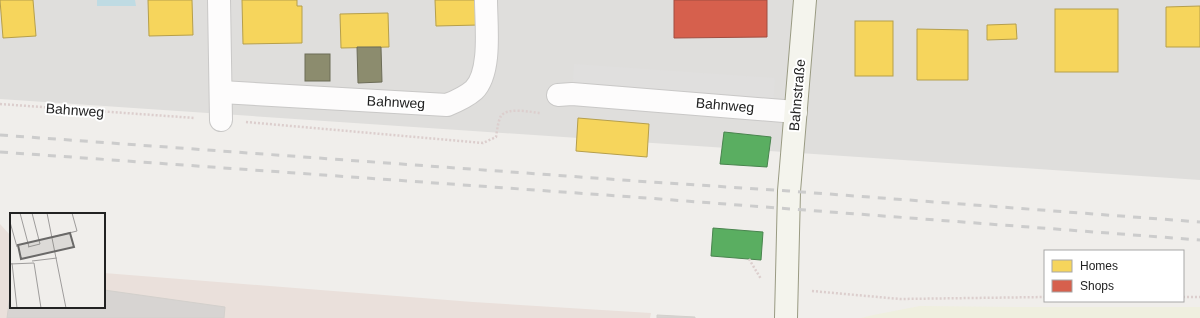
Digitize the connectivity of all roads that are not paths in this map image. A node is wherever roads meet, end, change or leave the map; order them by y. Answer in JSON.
{"nodes":[{"id":1,"x":219,"y":0,"type":"edge"},
{"id":2,"x":486,"y":0,"type":"edge"},
{"id":3,"x":805,"y":0,"type":"edge"},
{"id":4,"x":221,"y":92,"type":"junction"},
{"id":5,"x":558,"y":95,"type":"dead end"},
{"id":6,"x":796,"y":112,"type":"junction"},
{"id":7,"x":221,"y":120,"type":"road end"},
{"id":8,"x":786,"y":318,"type":"edge"}],
"edges":[{"from":1,"to":4,"type":"street"},
{"from":2,"to":4,"type":"street","name":"Bahnweg"},
{"from":3,"to":6,"type":"street","name":"Bahnstraße"},
{"from":4,"to":7,"type":"street"},
{"from":5,"to":6,"type":"street","name":"Bahnweg"},
{"from":6,"to":8,"type":"street","name":"Bahnstraße"}]}
